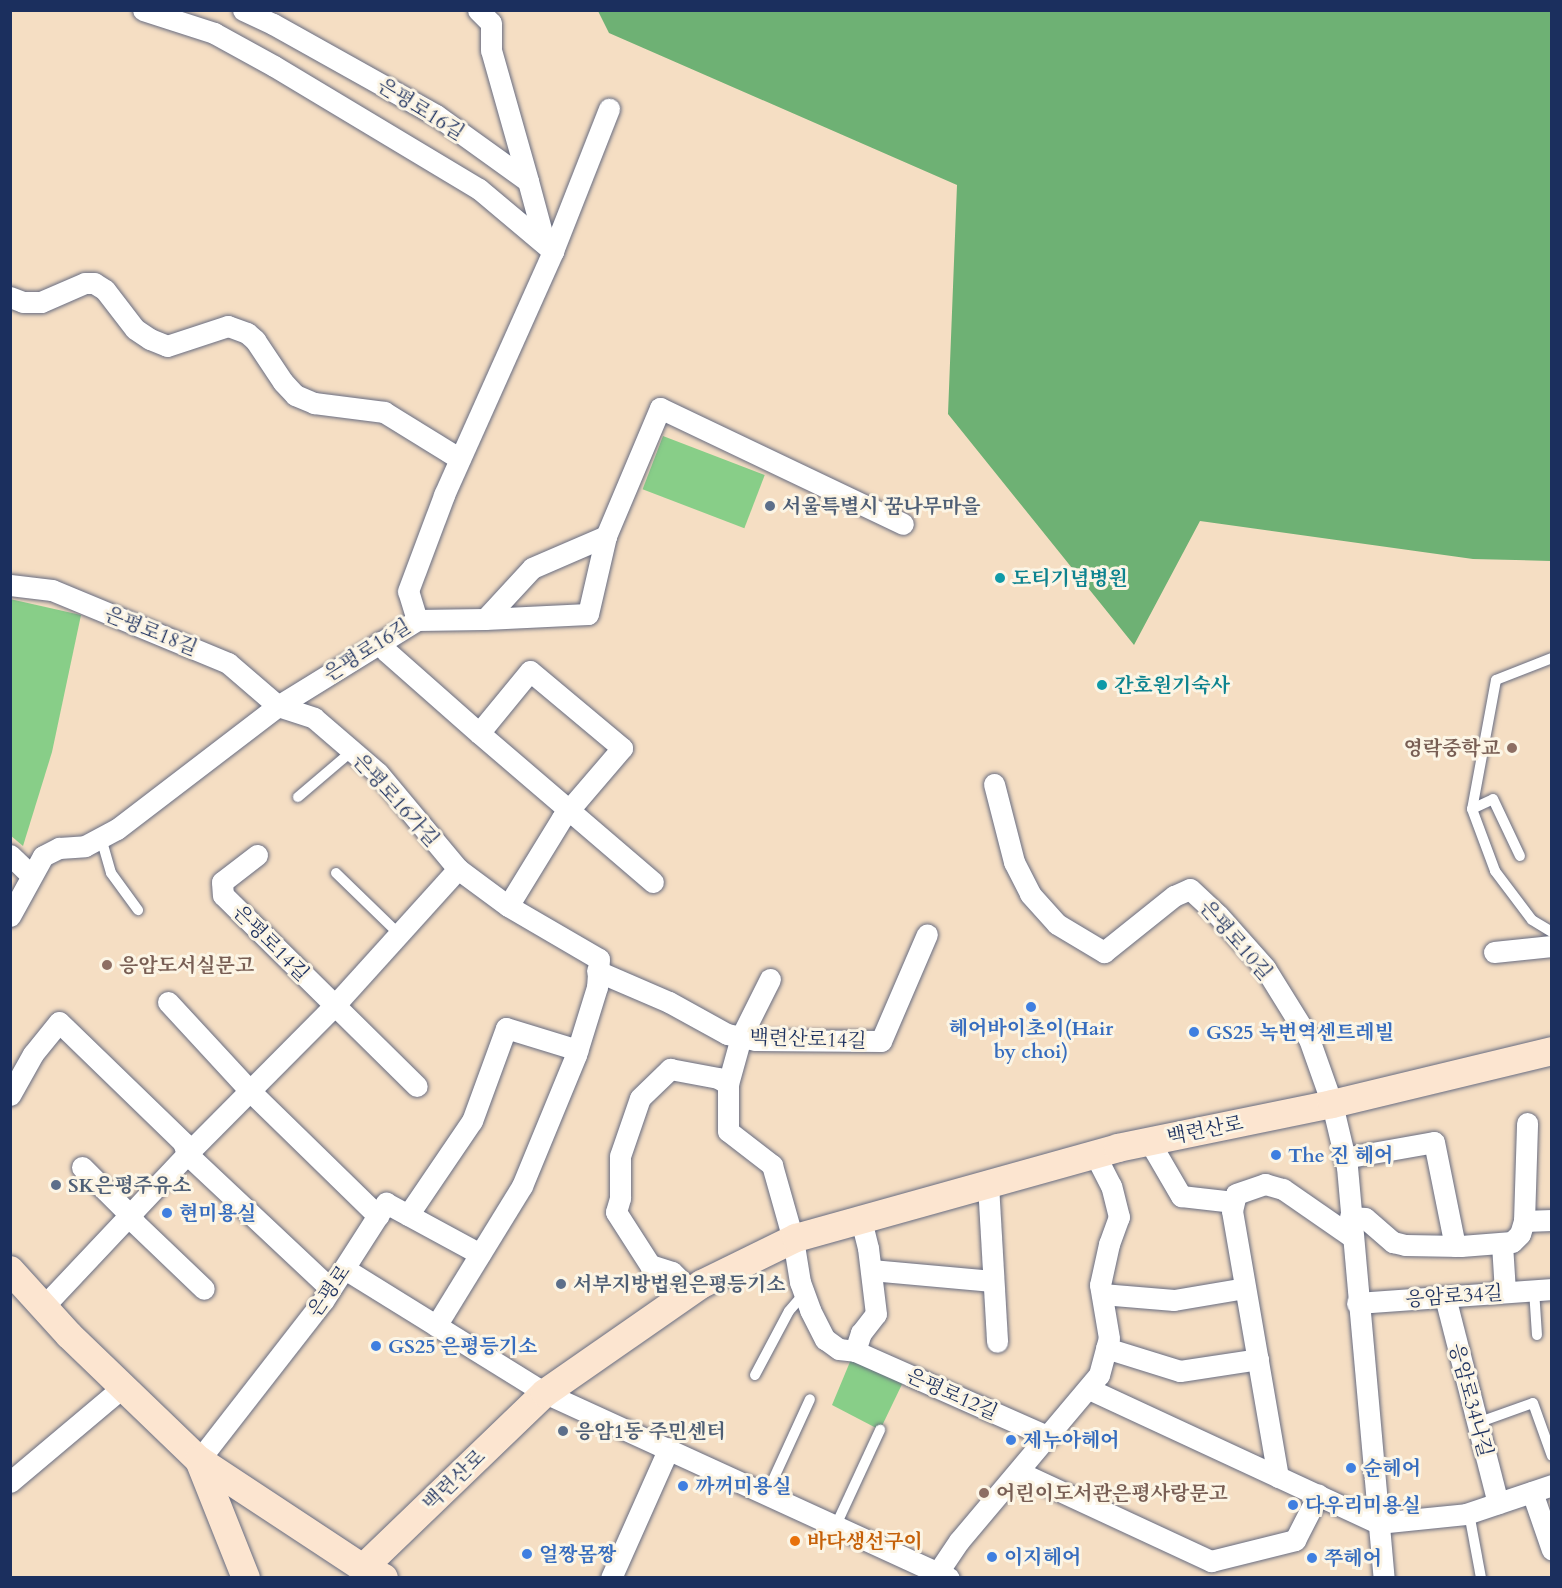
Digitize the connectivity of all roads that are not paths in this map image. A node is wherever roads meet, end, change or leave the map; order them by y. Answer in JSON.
{"nodes":[{"id":1,"x":143,"y":10,"type":"edge"},
{"id":2,"x":243,"y":10,"type":"edge"},
{"id":3,"x":478,"y":10,"type":"edge"},
{"id":4,"x":609,"y":109,"type":"dead end"},
{"id":5,"x":528,"y":181,"type":"junction"},
{"id":6,"x":553,"y":251,"type":"junction"},
{"id":7,"x":10,"y":297,"type":"edge"},
{"id":8,"x":460,"y":459,"type":"junction"},
{"id":9,"x":903,"y":524,"type":"dead end"},
{"id":10,"x":606,"y":536,"type":"junction"},
{"id":11,"x":10,"y":585,"type":"edge"},
{"id":12,"x":485,"y":619,"type":"junction"},
{"id":13,"x":417,"y":620,"type":"junction"},
{"id":14,"x":380,"y":642,"type":"junction"},
{"id":15,"x":1551,"y":658,"type":"edge"},
{"id":16,"x":278,"y":706,"type":"junction"},
{"id":17,"x":479,"y":734,"type":"junction"},
{"id":18,"x":352,"y":751,"type":"junction"},
{"id":19,"x":994,"y":784,"type":"dead end"},
{"id":20,"x":298,"y":797,"type":"dead end"},
{"id":21,"x":1472,"y":809,"type":"junction"},
{"id":22,"x":569,"y":810,"type":"junction"},
{"id":23,"x":101,"y":837,"type":"junction"},
{"id":24,"x":10,"y":855,"type":"edge"},
{"id":25,"x":257,"y":855,"type":"dead end"},
{"id":26,"x":1520,"y":856,"type":"dead end"},
{"id":27,"x":458,"y":868,"type":"junction"},
{"id":28,"x":336,"y":873,"type":"dead end"},
{"id":29,"x":31,"y":875,"type":"junction"},
{"id":30,"x":653,"y":882,"type":"dead end"},
{"id":31,"x":508,"y":906,"type":"junction"},
{"id":32,"x":138,"y":910,"type":"dead end"},
{"id":33,"x":10,"y":916,"type":"edge"},
{"id":34,"x":1551,"y":932,"type":"edge"},
{"id":35,"x":399,"y":934,"type":"junction"},
{"id":36,"x":927,"y":934,"type":"dead end"},
{"id":37,"x":1551,"y":946,"type":"edge"},
{"id":38,"x":1494,"y":952,"type":"dead end"},
{"id":39,"x":597,"y":971,"type":"junction"},
{"id":40,"x":770,"y":979,"type":"dead end"},
{"id":41,"x":168,"y":1002,"type":"dead end"},
{"id":42,"x":334,"y":1006,"type":"junction"},
{"id":43,"x":741,"y":1037,"type":"junction"},
{"id":44,"x":578,"y":1050,"type":"junction"},
{"id":45,"x":1551,"y":1051,"type":"edge"},
{"id":46,"x":728,"y":1084,"type":"junction"},
{"id":47,"x":417,"y":1086,"type":"dead end"},
{"id":48,"x":250,"y":1091,"type":"junction"},
{"id":49,"x":10,"y":1095,"type":"edge"},
{"id":50,"x":1332,"y":1104,"type":"junction"},
{"id":51,"x":1527,"y":1123,"type":"dead end"},
{"id":52,"x":1149,"y":1141,"type":"junction"},
{"id":53,"x":187,"y":1154,"type":"junction"},
{"id":54,"x":1095,"y":1154,"type":"junction"},
{"id":55,"x":1344,"y":1158,"type":"junction"},
{"id":56,"x":82,"y":1167,"type":"dead end"},
{"id":57,"x":988,"y":1184,"type":"junction"},
{"id":58,"x":1234,"y":1203,"type":"junction"},
{"id":59,"x":129,"y":1214,"type":"junction"},
{"id":60,"x":408,"y":1215,"type":"junction"},
{"id":61,"x":378,"y":1216,"type":"junction"},
{"id":62,"x":861,"y":1219,"type":"junction"},
{"id":63,"x":1551,"y":1220,"type":"edge"},
{"id":64,"x":1524,"y":1221,"type":"junction"},
{"id":65,"x":1351,"y":1227,"type":"junction"},
{"id":66,"x":793,"y":1239,"type":"junction"},
{"id":67,"x":1502,"y":1244,"type":"junction"},
{"id":68,"x":1455,"y":1246,"type":"junction"},
{"id":69,"x":480,"y":1254,"type":"junction"},
{"id":70,"x":345,"y":1269,"type":"junction"},
{"id":71,"x":10,"y":1270,"type":"edge"},
{"id":72,"x":871,"y":1270,"type":"junction"},
{"id":73,"x":993,"y":1281,"type":"junction"},
{"id":74,"x":1245,"y":1288,"type":"junction"},
{"id":75,"x":204,"y":1289,"type":"dead end"},
{"id":76,"x":332,"y":1289,"type":"junction"},
{"id":77,"x":1543,"y":1289,"type":"edge"},
{"id":78,"x":691,"y":1291,"type":"junction"},
{"id":79,"x":1505,"y":1292,"type":"junction"},
{"id":80,"x":804,"y":1294,"type":"junction"},
{"id":81,"x":1102,"y":1294,"type":"junction"},
{"id":82,"x":1445,"y":1297,"type":"junction"},
{"id":83,"x":1357,"y":1303,"type":"junction"},
{"id":84,"x":43,"y":1307,"type":"junction"},
{"id":85,"x":436,"y":1326,"type":"junction"},
{"id":86,"x":1537,"y":1335,"type":"dead end"},
{"id":87,"x":997,"y":1342,"type":"dead end"},
{"id":88,"x":1106,"y":1348,"type":"junction"},
{"id":89,"x":855,"y":1352,"type":"junction"},
{"id":90,"x":1258,"y":1359,"type":"junction"},
{"id":91,"x":755,"y":1375,"type":"dead end"},
{"id":92,"x":123,"y":1387,"type":"junction"},
{"id":93,"x":1089,"y":1389,"type":"junction"},
{"id":94,"x":545,"y":1393,"type":"junction"},
{"id":95,"x":810,"y":1399,"type":"dead end"},
{"id":96,"x":1477,"y":1423,"type":"junction"},
{"id":97,"x":880,"y":1430,"type":"dead end"},
{"id":98,"x":1049,"y":1437,"type":"junction"},
{"id":99,"x":669,"y":1448,"type":"junction"},
{"id":100,"x":1551,"y":1456,"type":"edge"},
{"id":101,"x":200,"y":1460,"type":"junction"},
{"id":102,"x":1019,"y":1472,"type":"junction"},
{"id":103,"x":1278,"y":1477,"type":"junction"},
{"id":104,"x":10,"y":1482,"type":"edge"},
{"id":105,"x":1542,"y":1488,"type":"edge"},
{"id":106,"x":766,"y":1493,"type":"junction"},
{"id":107,"x":1318,"y":1495,"type":"junction"},
{"id":108,"x":1498,"y":1503,"type":"junction"},
{"id":109,"x":1469,"y":1513,"type":"junction"},
{"id":110,"x":1378,"y":1523,"type":"junction"},
{"id":111,"x":836,"y":1525,"type":"junction"},
{"id":112,"x":1551,"y":1550,"type":"edge"},
{"id":113,"x":370,"y":1574,"type":"edge"},
{"id":114,"x":940,"y":1576,"type":"edge"},
{"id":115,"x":246,"y":1578,"type":"edge"},
{"id":116,"x":611,"y":1578,"type":"edge"},
{"id":117,"x":1383,"y":1578,"type":"edge"},
{"id":118,"x":1481,"y":1578,"type":"edge"}],
"edges":[{"from":1,"to":6,"type":"street"},
{"from":2,"to":5,"type":"street","name":"은평로16길"},
{"from":3,"to":5,"type":"street"},
{"from":4,"to":6,"type":"street","name":"은평로16길"},
{"from":5,"to":6,"type":"street"},
{"from":6,"to":8,"type":"street","name":"은평로16길"},
{"from":7,"to":8,"type":"street"},
{"from":8,"to":13,"type":"street","name":"은평로16길"},
{"from":9,"to":10,"type":"street"},
{"from":10,"to":12,"type":"street"},
{"from":10,"to":12,"type":"street"},
{"from":11,"to":16,"type":"street","name":"은평로18길"},
{"from":12,"to":13,"type":"street"},
{"from":13,"to":14,"type":"street","name":"은평로16길"},
{"from":14,"to":16,"type":"street","name":"은평로16길"},
{"from":14,"to":17,"type":"street"},
{"from":15,"to":21,"type":"lane"},
{"from":16,"to":18,"type":"street","name":"은평로16가길"},
{"from":16,"to":23,"type":"street","name":"은평로16길"},
{"from":17,"to":22,"type":"street"},
{"from":17,"to":22,"type":"street"},
{"from":18,"to":20,"type":"lane"},
{"from":18,"to":27,"type":"street","name":"은평로16가길"},
{"from":19,"to":50,"type":"street","name":"은평로10길"},
{"from":21,"to":26,"type":"lane"},
{"from":21,"to":34,"type":"lane"},
{"from":22,"to":30,"type":"street"},
{"from":22,"to":31,"type":"street"},
{"from":23,"to":29,"type":"street","name":"은평로16길"},
{"from":23,"to":32,"type":"lane"},
{"from":24,"to":29,"type":"street"},
{"from":25,"to":42,"type":"street","name":"은평로14길"},
{"from":27,"to":31,"type":"street","name":"은평로16가길"},
{"from":27,"to":35,"type":"street"},
{"from":28,"to":35,"type":"lane"},
{"from":29,"to":33,"type":"street","name":"은평로16길"},
{"from":31,"to":39,"type":"street"},
{"from":35,"to":42,"type":"street"},
{"from":36,"to":43,"type":"street","name":"백련산로14길"},
{"from":37,"to":38,"type":"street"},
{"from":39,"to":43,"type":"street","name":"백련산로14길"},
{"from":39,"to":44,"type":"street"},
{"from":40,"to":43,"type":"street"},
{"from":41,"to":48,"type":"street"},
{"from":42,"to":47,"type":"street","name":"은평로14길"},
{"from":42,"to":48,"type":"street"},
{"from":43,"to":46,"type":"street"},
{"from":44,"to":60,"type":"street"},
{"from":44,"to":69,"type":"street"},
{"from":45,"to":50,"type":"main road","name":"백련산로"},
{"from":46,"to":66,"type":"street"},
{"from":46,"to":78,"type":"street"},
{"from":48,"to":53,"type":"street"},
{"from":48,"to":61,"type":"street"},
{"from":49,"to":53,"type":"street"},
{"from":50,"to":52,"type":"main road","name":"백련산로"},
{"from":50,"to":55,"type":"street","name":"은평로10길"},
{"from":51,"to":64,"type":"street"},
{"from":52,"to":54,"type":"main road","name":"백련산로"},
{"from":52,"to":58,"type":"street"},
{"from":53,"to":59,"type":"street"},
{"from":53,"to":76,"type":"street"},
{"from":54,"to":57,"type":"main road","name":"백련산로"},
{"from":54,"to":81,"type":"street"},
{"from":55,"to":65,"type":"street","name":"은평로10길"},
{"from":55,"to":68,"type":"street"},
{"from":56,"to":59,"type":"street"},
{"from":57,"to":62,"type":"main road","name":"백련산로"},
{"from":57,"to":73,"type":"street"},
{"from":58,"to":65,"type":"street"},
{"from":58,"to":74,"type":"street"},
{"from":59,"to":75,"type":"street"},
{"from":59,"to":84,"type":"street"},
{"from":60,"to":61,"type":"street"},
{"from":60,"to":69,"type":"street"},
{"from":61,"to":70,"type":"street","name":"은평로"},
{"from":62,"to":66,"type":"main road","name":"백련산로"},
{"from":62,"to":72,"type":"street"},
{"from":63,"to":64,"type":"street"},
{"from":64,"to":67,"type":"street"},
{"from":65,"to":68,"type":"street"},
{"from":65,"to":83,"type":"street","name":"은평로10길"},
{"from":66,"to":78,"type":"main road","name":"백련산로"},
{"from":66,"to":80,"type":"street"},
{"from":67,"to":68,"type":"street"},
{"from":67,"to":79,"type":"street"},
{"from":69,"to":85,"type":"street"},
{"from":70,"to":76,"type":"street","name":"은평로"},
{"from":70,"to":85,"type":"street"},
{"from":71,"to":84,"type":"main road"},
{"from":72,"to":73,"type":"street"},
{"from":72,"to":89,"type":"street"},
{"from":73,"to":87,"type":"street"},
{"from":74,"to":81,"type":"street"},
{"from":74,"to":90,"type":"street"},
{"from":76,"to":101,"type":"street","name":"은평로"},
{"from":77,"to":79,"type":"street","name":"응암로34길"},
{"from":77,"to":86,"type":"lane"},
{"from":78,"to":94,"type":"main road","name":"백련산로"},
{"from":79,"to":82,"type":"street","name":"응암로34길"},
{"from":80,"to":89,"type":"street","name":"은평로12길"},
{"from":80,"to":91,"type":"lane"},
{"from":81,"to":88,"type":"street"},
{"from":82,"to":83,"type":"street","name":"응암로34길"},
{"from":82,"to":96,"type":"street","name":"응암로34나길"},
{"from":83,"to":110,"type":"street","name":"은평로10길"},
{"from":84,"to":92,"type":"main road"},
{"from":85,"to":94,"type":"street"},
{"from":88,"to":90,"type":"street"},
{"from":88,"to":93,"type":"street"},
{"from":89,"to":98,"type":"street","name":"은평로12길"},
{"from":90,"to":103,"type":"street"},
{"from":92,"to":101,"type":"main road"},
{"from":92,"to":104,"type":"street"},
{"from":93,"to":98,"type":"street"},
{"from":93,"to":103,"type":"street"},
{"from":94,"to":99,"type":"street"},
{"from":94,"to":113,"type":"main road","name":"백련산로"},
{"from":95,"to":106,"type":"lane"},
{"from":96,"to":100,"type":"lane"},
{"from":96,"to":108,"type":"street","name":"응암로34나길"},
{"from":97,"to":111,"type":"lane"},
{"from":98,"to":102,"type":"street"},
{"from":99,"to":106,"type":"street"},
{"from":99,"to":116,"type":"street"},
{"from":101,"to":113,"type":"main road"},
{"from":101,"to":115,"type":"main road"},
{"from":102,"to":107,"type":"street"},
{"from":102,"to":114,"type":"street"},
{"from":103,"to":107,"type":"street"},
{"from":105,"to":108,"type":"street"},
{"from":105,"to":112,"type":"street"},
{"from":106,"to":111,"type":"street"},
{"from":107,"to":110,"type":"street"},
{"from":108,"to":109,"type":"street"},
{"from":109,"to":110,"type":"street"},
{"from":109,"to":118,"type":"lane"},
{"from":110,"to":117,"type":"street","name":"은평로10길"},
{"from":111,"to":114,"type":"street"}]}
